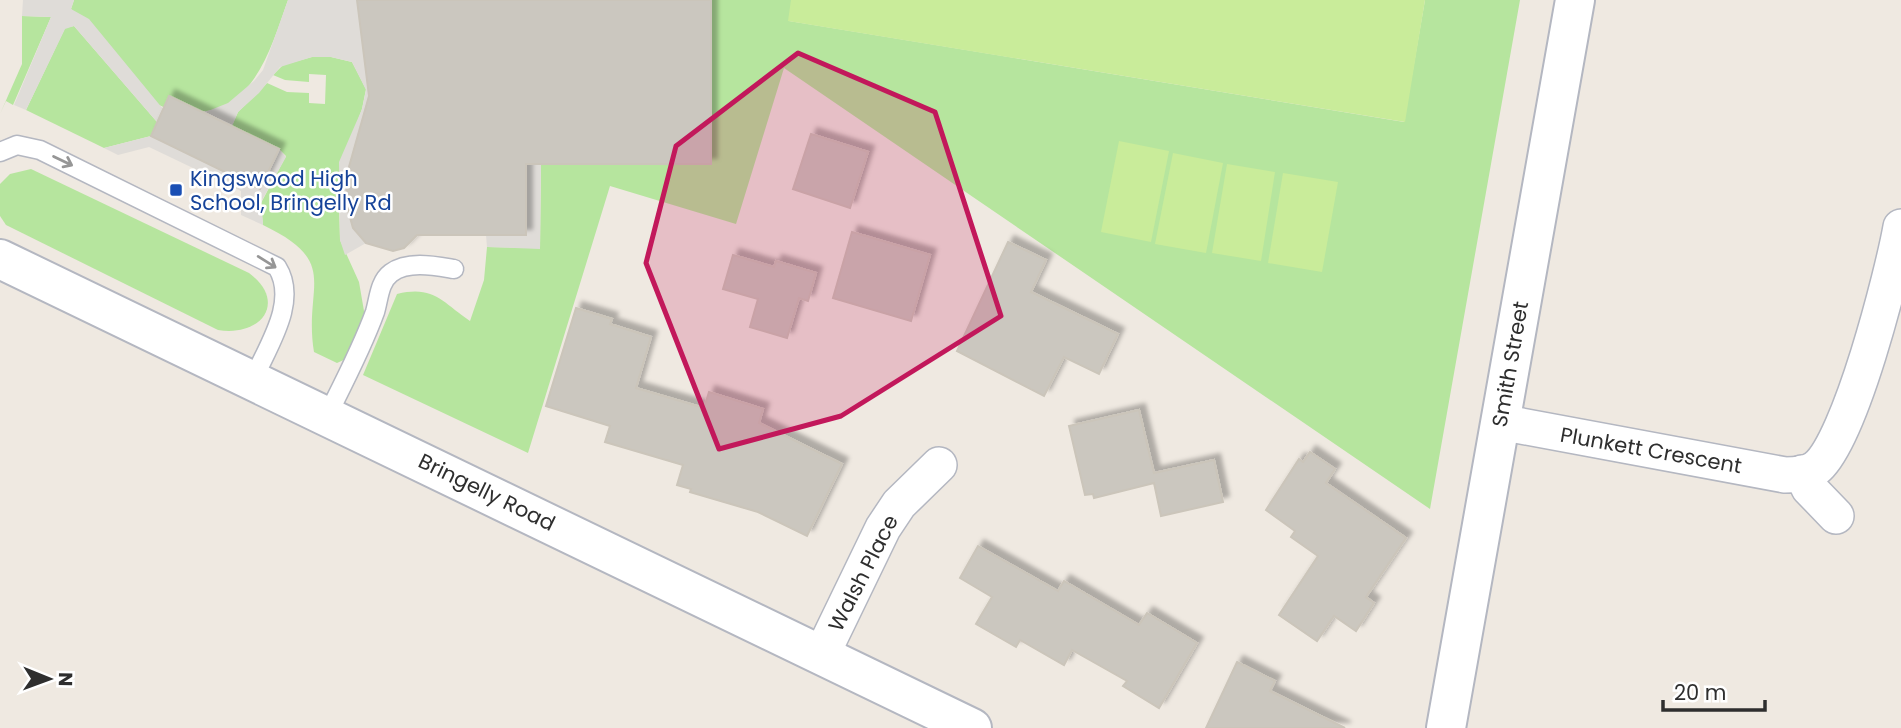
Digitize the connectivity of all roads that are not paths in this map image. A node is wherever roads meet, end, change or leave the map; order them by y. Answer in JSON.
{"nodes":[{"id":1,"x":1575,"y":0,"type":"edge"},
{"id":2,"x":0,"y":152,"type":"edge"},
{"id":3,"x":1901,"y":227,"type":"edge"},
{"id":4,"x":0,"y":259,"type":"edge"},
{"id":5,"x":454,"y":269,"type":"dead end"},
{"id":6,"x":253,"y":380,"type":"junction"},
{"id":7,"x":327,"y":416,"type":"junction"},
{"id":8,"x":1500,"y":422,"type":"junction"},
{"id":9,"x":939,"y":465,"type":"dead end"},
{"id":10,"x":1802,"y":473,"type":"junction"},
{"id":11,"x":1836,"y":516,"type":"dead end"},
{"id":12,"x":822,"y":654,"type":"junction"},
{"id":13,"x":972,"y":728,"type":"edge"},
{"id":14,"x":1446,"y":728,"type":"edge"}],
"edges":[{"from":1,"to":8,"type":"main road","name":"Smith Street"},
{"from":2,"to":6,"type":"lane","one_way":true},
{"from":3,"to":10,"type":"street"},
{"from":4,"to":6,"type":"main road","name":"Bringelly Road"},
{"from":5,"to":7,"type":"lane"},
{"from":6,"to":7,"type":"main road","name":"Bringelly Road"},
{"from":7,"to":12,"type":"main road","name":"Bringelly Road"},
{"from":8,"to":10,"type":"street","name":"Plunkett Crescent"},
{"from":8,"to":14,"type":"main road","name":"Smith Street"},
{"from":9,"to":12,"type":"street","name":"Walsh Place"},
{"from":10,"to":11,"type":"street"},
{"from":12,"to":13,"type":"main road","name":"Bringelly Road"}]}
